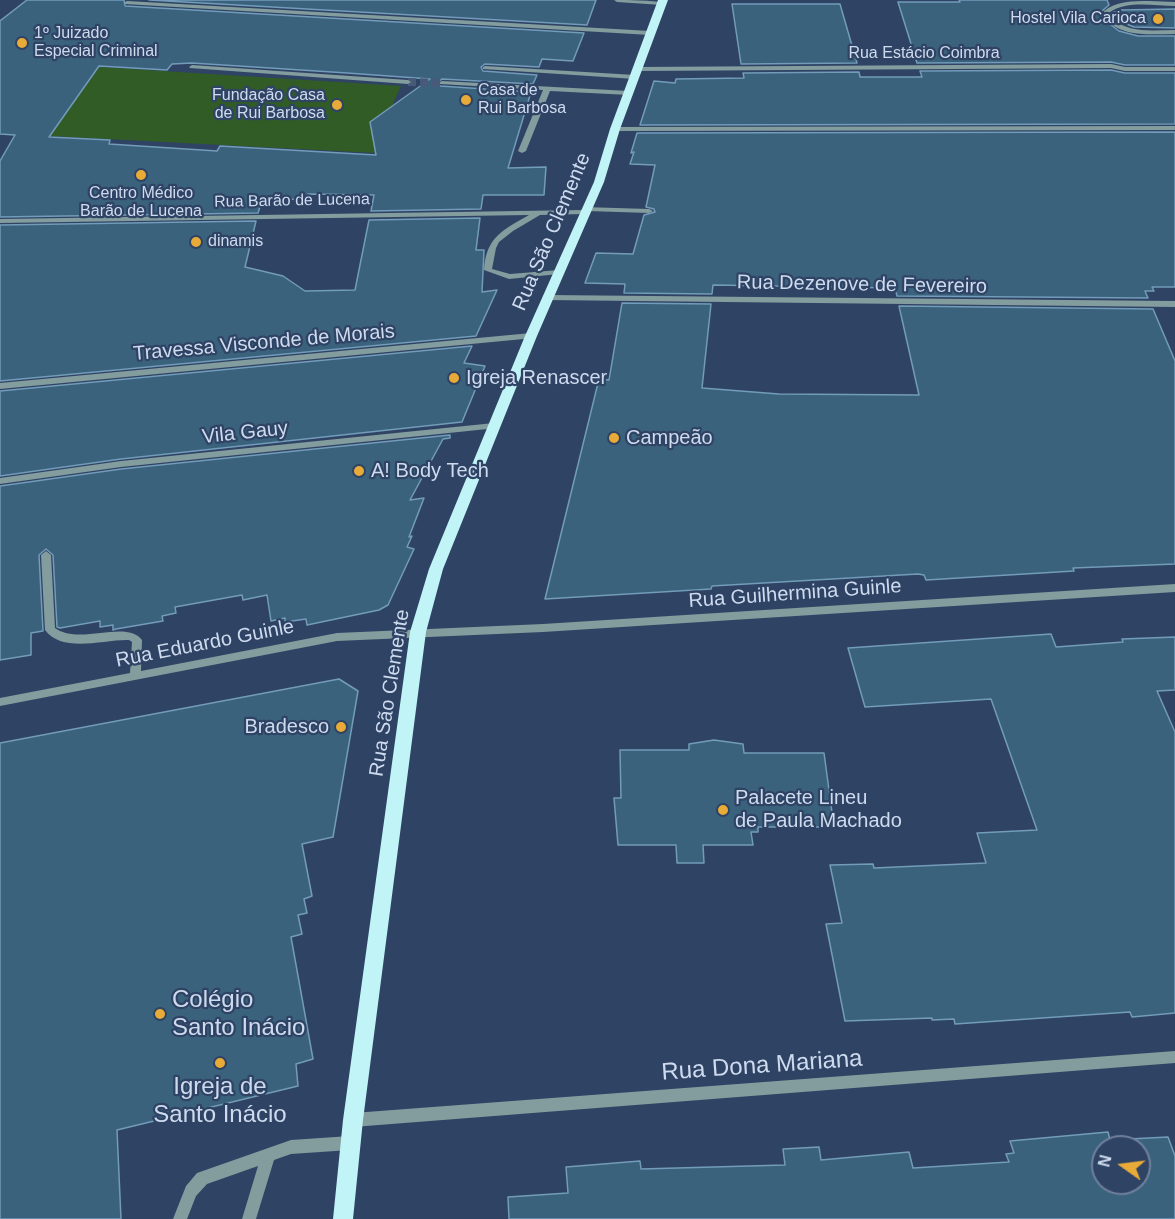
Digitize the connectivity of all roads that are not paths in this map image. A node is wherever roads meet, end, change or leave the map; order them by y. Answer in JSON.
{"nodes":[{"id":1,"x":618,"y":0,"type":"edge"},
{"id":2,"x":662,"y":1,"type":"edge"},
{"id":3,"x":128,"y":3,"type":"dead end"},
{"id":4,"x":1175,"y":4,"type":"edge"},
{"id":5,"x":493,"y":20,"type":"dead end"},
{"id":6,"x":651,"y":31,"type":"junction"},
{"id":7,"x":1175,"y":32,"type":"edge"},
{"id":8,"x":192,"y":67,"type":"dead end"},
{"id":9,"x":485,"y":68,"type":"dead end"},
{"id":10,"x":1175,"y":69,"type":"edge"},
{"id":11,"x":637,"y":73,"type":"junction"},
{"id":12,"x":408,"y":82,"type":"tunnel mouth"},
{"id":13,"x":442,"y":83,"type":"tunnel mouth"},
{"id":14,"x":547,"y":89,"type":"junction"},
{"id":15,"x":629,"y":93,"type":"junction"},
{"id":16,"x":1175,"y":128,"type":"edge"},
{"id":17,"x":615,"y":129,"type":"junction"},
{"id":18,"x":522,"y":151,"type":"dead end"},
{"id":19,"x":585,"y":211,"type":"junction"},
{"id":20,"x":650,"y":211,"type":"dead end"},
{"id":21,"x":538,"y":213,"type":"junction"},
{"id":22,"x":0,"y":220,"type":"edge"},
{"id":23,"x":559,"y":272,"type":"junction"},
{"id":24,"x":548,"y":298,"type":"junction"},
{"id":25,"x":1175,"y":304,"type":"edge"},
{"id":26,"x":531,"y":336,"type":"junction"},
{"id":27,"x":0,"y":386,"type":"edge"},
{"id":28,"x":494,"y":426,"type":"junction"},
{"id":29,"x":0,"y":481,"type":"edge"},
{"id":30,"x":46,"y":555,"type":"dead end"},
{"id":31,"x":1175,"y":588,"type":"edge"},
{"id":32,"x":418,"y":632,"type":"junction"},
{"id":33,"x":135,"y":675,"type":"junction"},
{"id":34,"x":0,"y":702,"type":"edge"},
{"id":35,"x":1175,"y":1057,"type":"edge"},
{"id":36,"x":353,"y":1120,"type":"junction"},
{"id":37,"x":350,"y":1143,"type":"junction"},
{"id":38,"x":267,"y":1155,"type":"junction"},
{"id":39,"x":180,"y":1219,"type":"edge"},
{"id":40,"x":249,"y":1219,"type":"edge"},
{"id":41,"x":343,"y":1219,"type":"edge"}],
"edges":[{"from":1,"to":2,"type":"street"},
{"from":2,"to":6,"type":"main road","name":"Rua São Clemente"},
{"from":3,"to":6,"type":"street"},
{"from":4,"to":7,"type":"street"},
{"from":5,"to":6,"type":"street"},
{"from":6,"to":11,"type":"main road","name":"Rua São Clemente"},
{"from":8,"to":12,"type":"street"},
{"from":9,"to":11,"type":"street","name":"Rua Estácio Coimbra"},
{"from":10,"to":11,"type":"street","name":"Rua Estácio Coimbra"},
{"from":11,"to":15,"type":"main road","name":"Rua São Clemente"},
{"from":13,"to":14,"type":"street"},
{"from":14,"to":15,"type":"street"},
{"from":14,"to":18,"type":"street"},
{"from":15,"to":17,"type":"main road","name":"Rua São Clemente"},
{"from":16,"to":17,"type":"street"},
{"from":17,"to":19,"type":"main road","name":"Rua São Clemente"},
{"from":19,"to":20,"type":"street","name":"Rua Barão de Lucena"},
{"from":19,"to":21,"type":"street","name":"Rua Barão de Lucena"},
{"from":19,"to":23,"type":"main road","name":"Rua São Clemente"},
{"from":21,"to":22,"type":"street","name":"Rua Barão de Lucena"},
{"from":21,"to":23,"type":"street"},
{"from":23,"to":24,"type":"main road","name":"Rua São Clemente"},
{"from":24,"to":25,"type":"street","name":"Rua Dezenove de Fevereiro"},
{"from":24,"to":26,"type":"main road","name":"Rua São Clemente"},
{"from":26,"to":27,"type":"street","name":"Travessa Visconde de Morais"},
{"from":26,"to":28,"type":"main road","name":"Rua São Clemente"},
{"from":28,"to":29,"type":"street","name":"Vila Gauy"},
{"from":28,"to":32,"type":"main road","name":"Rua São Clemente"},
{"from":30,"to":33,"type":"street"},
{"from":31,"to":32,"type":"street","name":"Rua Guilhermina Guinle"},
{"from":32,"to":33,"type":"street","name":"Rua Eduardo Guinle"},
{"from":32,"to":36,"type":"main road","name":"Rua São Clemente"},
{"from":33,"to":34,"type":"street","name":"Rua Eduardo Guinle"},
{"from":35,"to":36,"type":"street","name":"Rua Dona Mariana"},
{"from":36,"to":37,"type":"main road","name":"Rua São Clemente"},
{"from":37,"to":38,"type":"street"},
{"from":37,"to":41,"type":"main road","name":"Rua São Clemente"},
{"from":38,"to":39,"type":"street"},
{"from":38,"to":40,"type":"street"}]}
